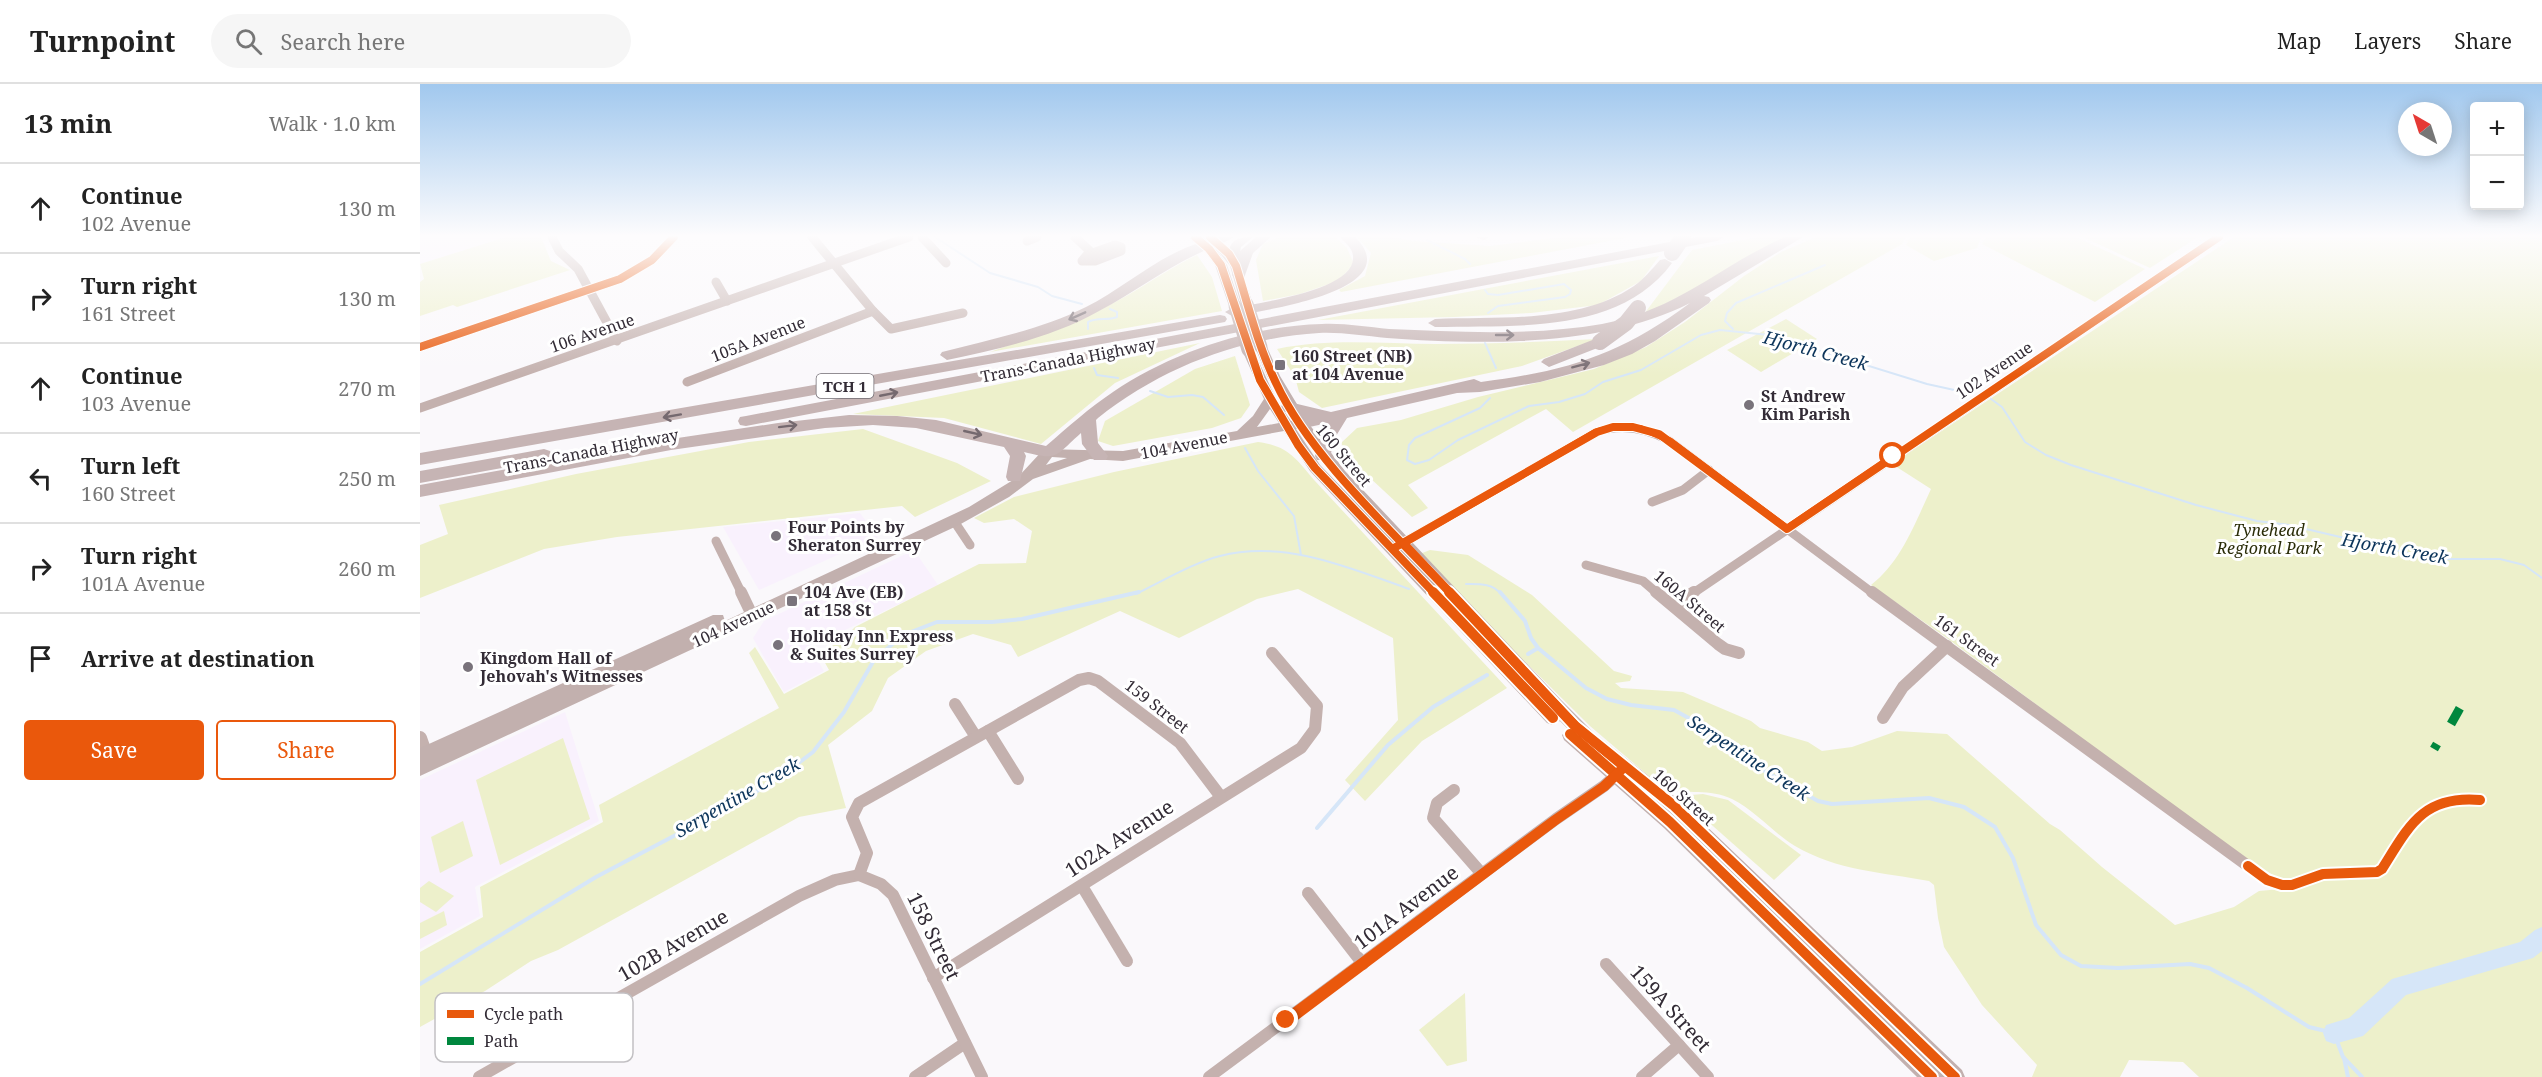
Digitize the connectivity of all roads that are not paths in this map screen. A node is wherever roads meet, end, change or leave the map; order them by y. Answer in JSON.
{"nodes":[{"id":1,"x":586,"y":283,"type":"edge"},
{"id":2,"x":608,"y":283,"type":"edge"},
{"id":3,"x":717,"y":283,"type":"edge"},
{"id":4,"x":778,"y":283,"type":"edge"},
{"id":5,"x":849,"y":283,"type":"edge"},
{"id":6,"x":1135,"y":283,"type":"edge"},
{"id":7,"x":1230,"y":283,"type":"edge"},
{"id":8,"x":1240,"y":283,"type":"edge"},
{"id":9,"x":1339,"y":283,"type":"edge"},
{"id":10,"x":1416,"y":283,"type":"edge"},
{"id":11,"x":1471,"y":283,"type":"edge"},
{"id":12,"x":1644,"y":283,"type":"edge"},
{"id":13,"x":1653,"y":283,"type":"edge"},
{"id":14,"x":1712,"y":283,"type":"edge"},
{"id":15,"x":1722,"y":283,"type":"edge"},
{"id":16,"x":2150,"y":283,"type":"edge"},
{"id":17,"x":589,"y":290,"type":"junction"},
{"id":18,"x":727,"y":301,"type":"junction"},
{"id":19,"x":1241,"y":305,"type":"junction"},
{"id":20,"x":873,"y":311,"type":"junction"},
{"id":21,"x":963,"y":313,"type":"dead end"},
{"id":22,"x":1160,"y":328,"type":"junction"},
{"id":23,"x":1370,"y":330,"type":"junction"},
{"id":24,"x":616,"y":341,"type":"junction"},
{"id":25,"x":420,"y":348,"type":"edge"},
{"id":26,"x":1254,"y":349,"type":"junction"},
{"id":27,"x":687,"y":382,"type":"dead end"},
{"id":28,"x":1462,"y":389,"type":"junction"},
{"id":29,"x":1270,"y":399,"type":"junction"},
{"id":30,"x":1289,"y":407,"type":"junction"},
{"id":31,"x":420,"y":408,"type":"edge"},
{"id":32,"x":703,"y":411,"type":"junction"},
{"id":33,"x":1340,"y":417,"type":"junction"},
{"id":34,"x":1088,"y":418,"type":"junction"},
{"id":35,"x":642,"y":422,"type":"junction"},
{"id":36,"x":1293,"y":425,"type":"junction"},
{"id":37,"x":1240,"y":434,"type":"junction"},
{"id":38,"x":638,"y":440,"type":"junction"},
{"id":39,"x":1009,"y":442,"type":"junction"},
{"id":40,"x":1298,"y":445,"type":"junction"},
{"id":41,"x":1049,"y":452,"type":"junction"},
{"id":42,"x":1094,"y":456,"type":"junction"},
{"id":43,"x":1323,"y":456,"type":"junction"},
{"id":44,"x":420,"y":459,"type":"edge"},
{"id":45,"x":420,"y":470,"type":"edge"},
{"id":46,"x":1709,"y":470,"type":"junction"},
{"id":47,"x":1026,"y":472,"type":"junction"},
{"id":48,"x":420,"y":477,"type":"edge"},
{"id":49,"x":420,"y":486,"type":"edge"},
{"id":50,"x":420,"y":491,"type":"edge"},
{"id":51,"x":1652,"y":502,"type":"dead end"},
{"id":52,"x":954,"y":521,"type":"junction"},
{"id":53,"x":1786,"y":529,"type":"junction"},
{"id":54,"x":716,"y":541,"type":"dead end"},
{"id":55,"x":970,"y":545,"type":"dead end"},
{"id":56,"x":1397,"y":547,"type":"junction"},
{"id":57,"x":1586,"y":565,"type":"dead end"},
{"id":58,"x":1675,"y":605,"type":"junction"},
{"id":59,"x":749,"y":610,"type":"junction"},
{"id":60,"x":1947,"y":646,"type":"junction"},
{"id":61,"x":1739,"y":652,"type":"dead end"},
{"id":62,"x":1272,"y":653,"type":"dead end"},
{"id":63,"x":955,"y":704,"type":"dead end"},
{"id":64,"x":1883,"y":718,"type":"dead end"},
{"id":65,"x":988,"y":730,"type":"junction"},
{"id":66,"x":975,"y":737,"type":"junction"},
{"id":67,"x":420,"y":738,"type":"edge"},
{"id":68,"x":424,"y":761,"type":"edge"},
{"id":69,"x":1621,"y":771,"type":"junction"},
{"id":70,"x":1018,"y":779,"type":"dead end"},
{"id":71,"x":1454,"y":790,"type":"dead end"},
{"id":72,"x":1221,"y":797,"type":"junction"},
{"id":73,"x":2248,"y":866,"type":"dead end"},
{"id":74,"x":1482,"y":874,"type":"junction"},
{"id":75,"x":860,"y":875,"type":"junction"},
{"id":76,"x":1082,"y":886,"type":"junction"},
{"id":77,"x":1308,"y":893,"type":"dead end"},
{"id":78,"x":1127,"y":961,"type":"dead end"},
{"id":79,"x":1363,"y":963,"type":"junction"},
{"id":80,"x":1606,"y":964,"type":"dead end"},
{"id":81,"x":933,"y":978,"type":"junction"},
{"id":82,"x":628,"y":993,"type":"edge"},
{"id":83,"x":965,"y":1043,"type":"junction"},
{"id":84,"x":1679,"y":1045,"type":"junction"},
{"id":85,"x":506,"y":1062,"type":"edge"},
{"id":86,"x":479,"y":1077,"type":"edge"},
{"id":87,"x":915,"y":1077,"type":"edge"},
{"id":88,"x":982,"y":1077,"type":"edge"},
{"id":89,"x":1209,"y":1077,"type":"edge"},
{"id":90,"x":1642,"y":1077,"type":"edge"},
{"id":91,"x":1707,"y":1077,"type":"edge"},
{"id":92,"x":1932,"y":1077,"type":"edge"},
{"id":93,"x":1956,"y":1077,"type":"edge"}],
"edges":[{"from":1,"to":17,"type":"street"},
{"from":2,"to":17,"type":"street"},
{"from":3,"to":18,"type":"street"},
{"from":4,"to":18,"type":"street","name":"106 Avenue"},
{"from":5,"to":20,"type":"street"},
{"from":6,"to":32,"type":"highway","one_way":true},
{"from":7,"to":19,"type":"main road","name":"160 Street"},
{"from":8,"to":19,"type":"main road","name":"160 Street"},
{"from":9,"to":22,"type":"highway"},
{"from":10,"to":22,"type":"highway","name":"Trans-Canada Highway","number":"TCH 1"},
{"from":38,"to":11,"type":"highway","name":"Trans-Canada Highway","number":"TCH 1","one_way":true},
{"from":12,"to":23,"type":"highway"},
{"from":13,"to":28,"type":"highway","bridge":true},
{"from":23,"to":14,"type":"highway","one_way":true},
{"from":28,"to":15,"type":"highway","one_way":true},
{"from":16,"to":53,"type":"street","name":"102 Avenue"},
{"from":17,"to":24,"type":"street"},
{"from":17,"to":25,"type":"street"},
{"from":18,"to":24,"type":"street","name":"106 Avenue"},
{"from":19,"to":26,"type":"main road","name":"160 Street","bridge":true},
{"from":20,"to":21,"type":"street"},
{"from":20,"to":27,"type":"street","name":"105A Avenue"},
{"from":22,"to":32,"type":"highway","name":"Trans-Canada Highway","number":"TCH 1"},
{"from":23,"to":34,"type":"highway"},
{"from":24,"to":31,"type":"street","name":"106 Avenue"},
{"from":26,"to":29,"type":"main road","name":"160 Street"},
{"from":26,"to":30,"type":"main road","name":"160 Street"},
{"from":28,"to":33,"type":"highway"},
{"from":29,"to":36,"type":"main road","name":"160 Street"},
{"from":29,"to":37,"type":"main road"},
{"from":30,"to":33,"type":"highway"},
{"from":30,"to":36,"type":"main road","name":"160 Street"},
{"from":32,"to":35,"type":"highway","name":"Trans-Canada Highway","number":"TCH 1","one_way":true},
{"from":33,"to":36,"type":"highway"},
{"from":33,"to":43,"type":"highway"},
{"from":34,"to":41,"type":"highway"},
{"from":34,"to":42,"type":"highway"},
{"from":35,"to":44,"type":"highway","name":"Trans-Canada Highway","number":"TCH 1"},
{"from":35,"to":45,"type":"highway"},
{"from":36,"to":37,"type":"main road","name":"104 Avenue"},
{"from":36,"to":40,"type":"main road","name":"160 Street"},
{"from":36,"to":43,"type":"main road","name":"160 Street"},
{"from":37,"to":40,"type":"main road"},
{"from":37,"to":42,"type":"main road","name":"104 Avenue"},
{"from":38,"to":48,"type":"highway"},
{"from":38,"to":49,"type":"highway","name":"Trans-Canada Highway","number":"TCH 1"},
{"from":39,"to":41,"type":"highway"},
{"from":39,"to":47,"type":"highway"},
{"from":50,"to":39,"type":"highway","one_way":true},
{"from":40,"to":56,"type":"main road","name":"160 Street"},
{"from":41,"to":42,"type":"main road","name":"104 Avenue"},
{"from":41,"to":47,"type":"main road","name":"104 Avenue"},
{"from":42,"to":47,"type":"main road"},
{"from":43,"to":56,"type":"main road","name":"160 Street"},
{"from":46,"to":51,"type":"street"},
{"from":46,"to":53,"type":"street","name":"161 Street"},
{"from":46,"to":56,"type":"street","name":"161 Street"},
{"from":47,"to":52,"type":"main road","name":"104 Avenue"},
{"from":47,"to":59,"type":"main road","name":"104 Avenue"},
{"from":52,"to":55,"type":"street"},
{"from":52,"to":59,"type":"main road","name":"104 Avenue"},
{"from":53,"to":58,"type":"street","name":"102 Avenue"},
{"from":53,"to":60,"type":"street","name":"161 Street"},
{"from":54,"to":59,"type":"street"},
{"from":56,"to":69,"type":"main road","name":"160 Street"},
{"from":57,"to":58,"type":"street","name":"160A Street"},
{"from":58,"to":61,"type":"street","name":"160A Street"},
{"from":59,"to":68,"type":"main road","name":"104 Avenue"},
{"from":60,"to":64,"type":"street"},
{"from":60,"to":73,"type":"street","name":"161 Street"},
{"from":62,"to":72,"type":"street","name":"102A Avenue"},
{"from":63,"to":66,"type":"street"},
{"from":65,"to":66,"type":"street"},
{"from":65,"to":70,"type":"street"},
{"from":65,"to":72,"type":"street","name":"159 Street"},
{"from":66,"to":75,"type":"street"},
{"from":67,"to":68,"type":"street"},
{"from":69,"to":74,"type":"street","name":"101A Avenue"},
{"from":69,"to":92,"type":"main road","name":"160 Street"},
{"from":69,"to":93,"type":"main road","name":"160 Street"},
{"from":71,"to":74,"type":"street"},
{"from":72,"to":76,"type":"street","name":"102A Avenue"},
{"from":74,"to":79,"type":"street","name":"101A Avenue"},
{"from":75,"to":81,"type":"street","name":"158 Street"},
{"from":75,"to":82,"type":"street","name":"102B Avenue"},
{"from":76,"to":78,"type":"street"},
{"from":76,"to":81,"type":"street","name":"102A Avenue"},
{"from":77,"to":79,"type":"street"},
{"from":79,"to":89,"type":"street","name":"101A Avenue"},
{"from":80,"to":84,"type":"street","name":"159A Street"},
{"from":81,"to":83,"type":"street","name":"158 Street"},
{"from":83,"to":87,"type":"street"},
{"from":83,"to":88,"type":"street","name":"158 Street"},
{"from":84,"to":90,"type":"street"},
{"from":84,"to":91,"type":"street","name":"159A Street"},
{"from":85,"to":86,"type":"street","name":"102B Avenue"}]}
